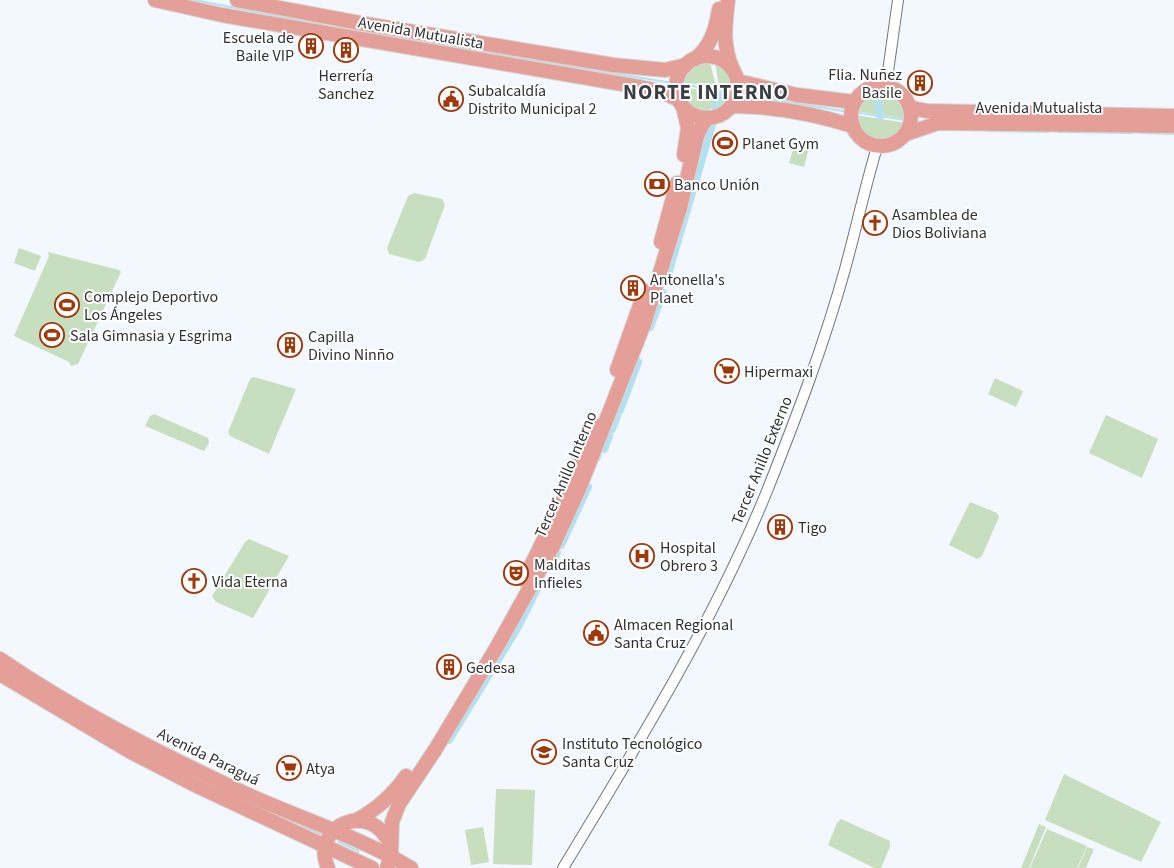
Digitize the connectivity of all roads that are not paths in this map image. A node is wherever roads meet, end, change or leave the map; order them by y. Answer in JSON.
{"nodes":[{"id":1,"x":155,"y":0,"type":"edge"},
{"id":2,"x":237,"y":0,"type":"edge"},
{"id":3,"x":721,"y":0,"type":"edge"},
{"id":4,"x":728,"y":0,"type":"edge"},
{"id":5,"x":898,"y":0,"type":"edge"},
{"id":6,"x":329,"y":26,"type":"junction"},
{"id":7,"x":690,"y":62,"type":"junction"},
{"id":8,"x":735,"y":76,"type":"junction"},
{"id":9,"x":886,"y":86,"type":"junction"},
{"id":10,"x":854,"y":102,"type":"junction"},
{"id":11,"x":681,"y":103,"type":"junction"},
{"id":12,"x":731,"y":106,"type":"junction"},
{"id":13,"x":911,"y":108,"type":"junction"},
{"id":14,"x":1174,"y":116,"type":"edge"},
{"id":15,"x":708,"y":118,"type":"junction"},
{"id":16,"x":853,"y":126,"type":"junction"},
{"id":17,"x":1174,"y":126,"type":"edge"},
{"id":18,"x":906,"y":134,"type":"junction"},
{"id":19,"x":877,"y":146,"type":"junction"},
{"id":20,"x":674,"y":194,"type":"junction"},
{"id":21,"x":656,"y":283,"type":"junction"},
{"id":22,"x":634,"y":324,"type":"junction"},
{"id":23,"x":639,"y":339,"type":"junction"},
{"id":24,"x":606,"y":400,"type":"junction"},
{"id":25,"x":586,"y":448,"type":"junction"},
{"id":26,"x":590,"y":464,"type":"junction"},
{"id":27,"x":553,"y":544,"type":"junction"},
{"id":28,"x":502,"y":620,"type":"junction"},
{"id":29,"x":490,"y":642,"type":"junction"},
{"id":30,"x":0,"y":659,"type":"edge"},
{"id":31,"x":0,"y":674,"type":"edge"},
{"id":32,"x":437,"y":746,"type":"junction"},
{"id":33,"x":294,"y":815,"type":"junction"},
{"id":34,"x":354,"y":821,"type":"junction"},
{"id":35,"x":334,"y":829,"type":"junction"},
{"id":36,"x":325,"y":846,"type":"junction"},
{"id":37,"x":395,"y":857,"type":"edge"},
{"id":38,"x":326,"y":866,"type":"edge"},
{"id":39,"x":372,"y":868,"type":"edge"},
{"id":40,"x":563,"y":868,"type":"edge"}],
"edges":[{"from":1,"to":6,"type":"main road","name":"Avenida Mutualista"},
{"from":2,"to":6,"type":"main road","name":"Avenida Mutualista"},
{"from":3,"to":7,"type":"main road"},
{"from":4,"to":8,"type":"main road"},
{"from":5,"to":9,"type":"street"},
{"from":6,"to":7,"type":"main road","name":"Avenida Mutualista"},
{"from":6,"to":11,"type":"main road","name":"Avenida Mutualista"},
{"from":7,"to":8,"type":"main road"},
{"from":7,"to":11,"type":"main road"},
{"from":8,"to":10,"type":"main road"},
{"from":8,"to":12,"type":"main road"},
{"from":9,"to":10,"type":"main road"},
{"from":9,"to":13,"type":"main road"},
{"from":10,"to":16,"type":"main road"},
{"from":11,"to":15,"type":"main road"},
{"from":11,"to":20,"type":"main road","name":"Tercer Anillo Interno"},
{"from":12,"to":15,"type":"main road"},
{"from":12,"to":16,"type":"main road"},
{"from":13,"to":14,"type":"main road","name":"Avenida Mutualista"},
{"from":13,"to":18,"type":"main road"},
{"from":15,"to":21,"type":"main road","name":"Tercer Anillo Interno"},
{"from":16,"to":19,"type":"main road"},
{"from":17,"to":18,"type":"main road","name":"Avenida Mutualista"},
{"from":18,"to":19,"type":"main road"},
{"from":19,"to":40,"type":"street","name":"Tercer Anillo Externo"},
{"from":20,"to":21,"type":"main road"},
{"from":20,"to":22,"type":"main road","name":"Tercer Anillo Interno"},
{"from":21,"to":22,"type":"main road"},
{"from":21,"to":23,"type":"main road","name":"Tercer Anillo Interno"},
{"from":22,"to":24,"type":"main road","name":"Tercer Anillo Interno"},
{"from":23,"to":24,"type":"main road"},
{"from":23,"to":26,"type":"main road","name":"Tercer Anillo Interno"},
{"from":24,"to":25,"type":"main road","name":"Tercer Anillo Interno"},
{"from":24,"to":26,"type":"main road"},
{"from":25,"to":27,"type":"main road"},
{"from":25,"to":28,"type":"main road","name":"Tercer Anillo Interno"},
{"from":26,"to":27,"type":"main road","name":"Tercer Anillo Interno"},
{"from":27,"to":28,"type":"main road"},
{"from":27,"to":32,"type":"main road","name":"Tercer Anillo Interno"},
{"from":28,"to":29,"type":"main road","name":"Tercer Anillo Interno"},
{"from":29,"to":32,"type":"main road"},
{"from":29,"to":34,"type":"main road","name":"Tercer Anillo Interno"},
{"from":30,"to":33,"type":"main road","name":"Avenida Paraguá"},
{"from":31,"to":36,"type":"main road","name":"Avenida Paraguá"},
{"from":32,"to":37,"type":"main road","name":"Tercer Anillo Interno"},
{"from":33,"to":34,"type":"main road"},
{"from":33,"to":35,"type":"main road","name":"Avenida Paraguá"},
{"from":34,"to":35,"type":"main road","name":"Tercer Anillo Interno"},
{"from":34,"to":37,"type":"main road"},
{"from":35,"to":36,"type":"main road"},
{"from":35,"to":37,"type":"main road","name":"Avenida Paraguá"},
{"from":36,"to":38,"type":"main road"},
{"from":36,"to":39,"type":"main road","name":"Avenida Paraguá"}]}
